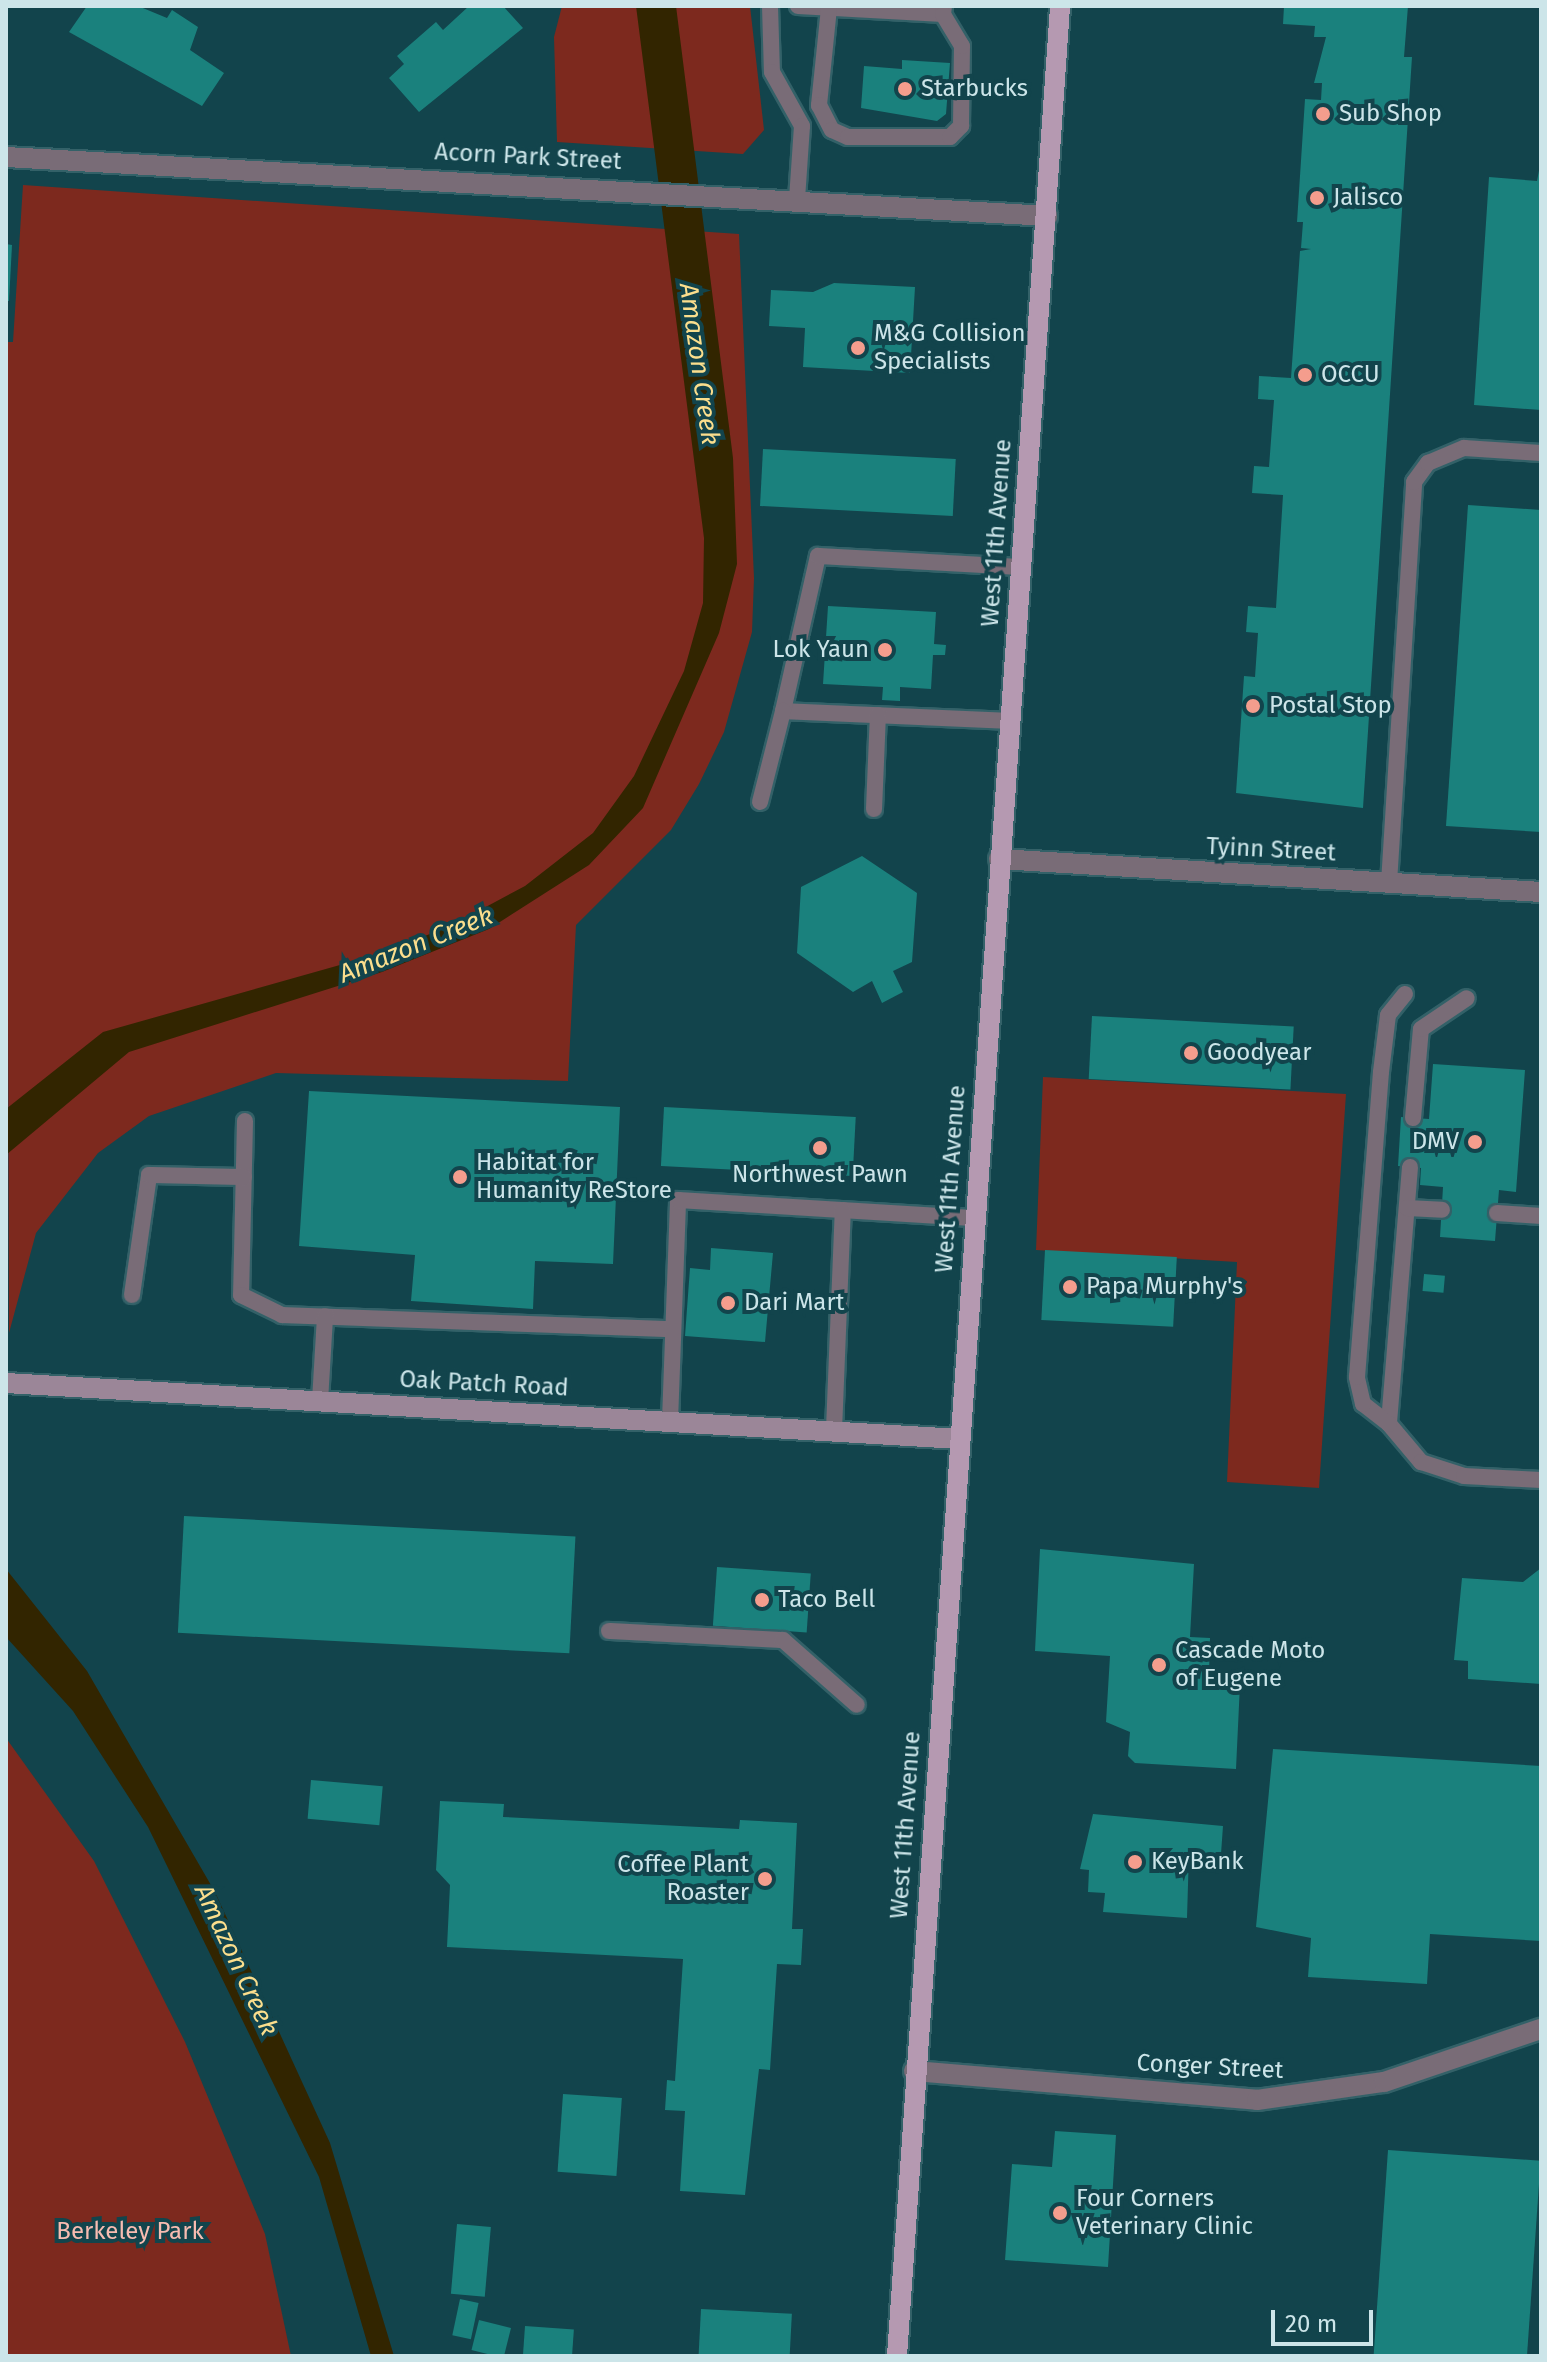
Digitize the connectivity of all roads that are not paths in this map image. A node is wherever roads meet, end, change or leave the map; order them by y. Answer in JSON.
{"nodes":[{"id":1,"x":770,"y":6,"type":"edge"},
{"id":2,"x":802,"y":6,"type":"edge"},
{"id":3,"x":1060,"y":6,"type":"edge"},
{"id":4,"x":829,"y":8,"type":"edge"},
{"id":5,"x":943,"y":10,"type":"edge"},
{"id":6,"x":6,"y":157,"type":"edge"},
{"id":7,"x":797,"y":200,"type":"junction"},
{"id":8,"x":1047,"y":216,"type":"junction"},
{"id":9,"x":1541,"y":453,"type":"edge"},
{"id":10,"x":1021,"y":567,"type":"junction"},
{"id":11,"x":783,"y":711,"type":"junction"},
{"id":12,"x":878,"y":715,"type":"junction"},
{"id":13,"x":1009,"y":721,"type":"junction"},
{"id":14,"x":760,"y":802,"type":"dead end"},
{"id":15,"x":874,"y":809,"type":"dead end"},
{"id":16,"x":999,"y":859,"type":"junction"},
{"id":17,"x":1389,"y":883,"type":"junction"},
{"id":18,"x":1541,"y":892,"type":"edge"},
{"id":19,"x":1405,"y":994,"type":"dead end"},
{"id":20,"x":1467,"y":998,"type":"dead end"},
{"id":21,"x":1413,"y":1118,"type":"dead end"},
{"id":22,"x":245,"y":1121,"type":"dead end"},
{"id":23,"x":1410,"y":1167,"type":"dead end"},
{"id":24,"x":244,"y":1177,"type":"junction"},
{"id":25,"x":1407,"y":1208,"type":"junction"},
{"id":26,"x":843,"y":1210,"type":"junction"},
{"id":27,"x":1442,"y":1210,"type":"dead end"},
{"id":28,"x":1497,"y":1213,"type":"dead end"},
{"id":29,"x":1541,"y":1216,"type":"edge"},
{"id":30,"x":976,"y":1218,"type":"junction"},
{"id":31,"x":132,"y":1295,"type":"dead end"},
{"id":32,"x":325,"y":1316,"type":"junction"},
{"id":33,"x":671,"y":1329,"type":"junction"},
{"id":34,"x":6,"y":1383,"type":"edge"},
{"id":35,"x":320,"y":1401,"type":"junction"},
{"id":36,"x":670,"y":1421,"type":"junction"},
{"id":37,"x":1389,"y":1424,"type":"junction"},
{"id":38,"x":834,"y":1430,"type":"junction"},
{"id":39,"x":959,"y":1439,"type":"junction"},
{"id":40,"x":1541,"y":1480,"type":"edge"},
{"id":41,"x":609,"y":1631,"type":"dead end"},
{"id":42,"x":857,"y":1705,"type":"dead end"},
{"id":43,"x":1541,"y":2029,"type":"edge"},
{"id":44,"x":914,"y":2071,"type":"junction"},
{"id":45,"x":897,"y":2356,"type":"edge"}],
"edges":[{"from":1,"to":7,"type":"lane"},
{"from":2,"to":4,"type":"lane"},
{"from":3,"to":8,"type":"main road","name":"West 11th Avenue"},
{"from":4,"to":5,"type":"lane"},
{"from":4,"to":5,"type":"lane"},
{"from":6,"to":7,"type":"street","name":"Acorn Park Street"},
{"from":7,"to":8,"type":"street","name":"Acorn Park Street"},
{"from":8,"to":10,"type":"main road","name":"West 11th Avenue"},
{"from":9,"to":17,"type":"lane"},
{"from":10,"to":11,"type":"lane"},
{"from":10,"to":13,"type":"main road","name":"West 11th Avenue"},
{"from":11,"to":12,"type":"lane"},
{"from":11,"to":14,"type":"lane"},
{"from":12,"to":13,"type":"lane"},
{"from":12,"to":15,"type":"lane"},
{"from":13,"to":16,"type":"main road","name":"West 11th Avenue"},
{"from":16,"to":17,"type":"street","name":"Tyinn Street"},
{"from":16,"to":30,"type":"main road","name":"West 11th Avenue"},
{"from":17,"to":18,"type":"street","name":"Tyinn Street"},
{"from":19,"to":37,"type":"lane"},
{"from":20,"to":21,"type":"lane"},
{"from":22,"to":24,"type":"lane"},
{"from":23,"to":25,"type":"lane"},
{"from":24,"to":31,"type":"lane"},
{"from":24,"to":32,"type":"lane"},
{"from":25,"to":27,"type":"lane"},
{"from":25,"to":37,"type":"lane"},
{"from":26,"to":30,"type":"lane"},
{"from":26,"to":33,"type":"lane"},
{"from":26,"to":38,"type":"lane"},
{"from":28,"to":29,"type":"lane"},
{"from":30,"to":39,"type":"main road","name":"West 11th Avenue"},
{"from":32,"to":33,"type":"lane"},
{"from":32,"to":35,"type":"lane"},
{"from":33,"to":36,"type":"lane"},
{"from":34,"to":35,"type":"street","name":"Oak Patch Road"},
{"from":35,"to":36,"type":"street","name":"Oak Patch Road"},
{"from":36,"to":38,"type":"street","name":"Oak Patch Road"},
{"from":37,"to":40,"type":"lane"},
{"from":38,"to":39,"type":"street","name":"Oak Patch Road"},
{"from":39,"to":44,"type":"main road","name":"West 11th Avenue"},
{"from":41,"to":42,"type":"lane"},
{"from":43,"to":44,"type":"street","name":"Conger Street"},
{"from":44,"to":45,"type":"main road","name":"West 11th Avenue"}]}
